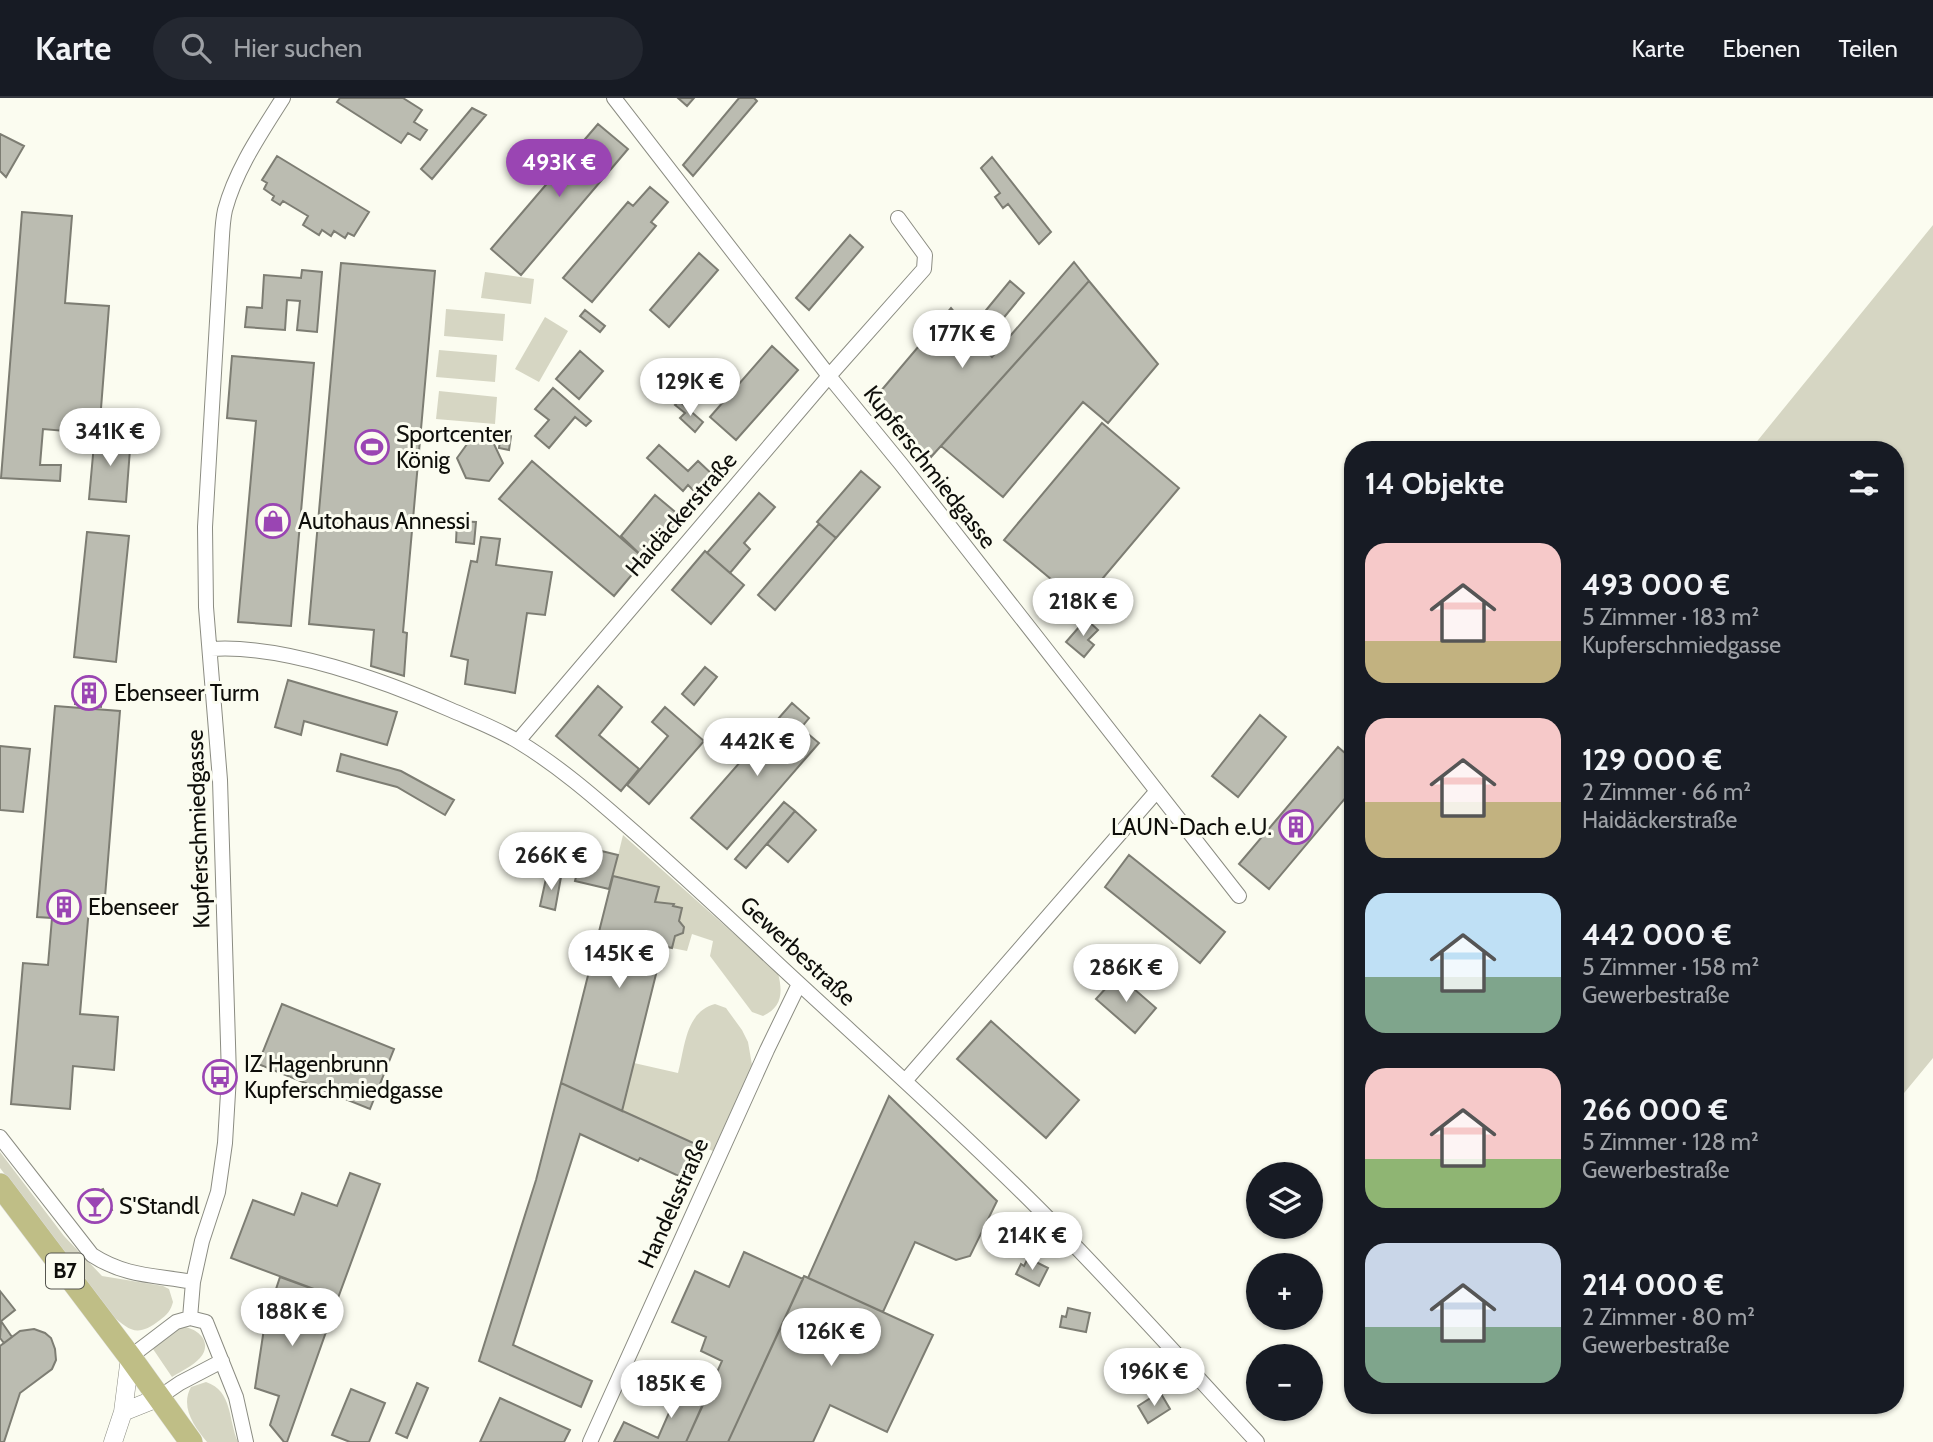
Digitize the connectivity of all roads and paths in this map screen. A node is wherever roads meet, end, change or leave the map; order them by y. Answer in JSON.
{"nodes":[{"id":1,"x":283,"y":98,"type":"edge"},
{"id":2,"x":614,"y":98,"type":"edge"},
{"id":3,"x":898,"y":218,"type":"dead end"},
{"id":4,"x":829,"y":376,"type":"junction"},
{"id":5,"x":211,"y":649,"type":"junction"},
{"id":6,"x":518,"y":741,"type":"junction"},
{"id":7,"x":1156,"y":792,"type":"junction"},
{"id":8,"x":1239,"y":895,"type":"dead end"},
{"id":9,"x":800,"y":984,"type":"junction"},
{"id":10,"x":905,"y":1081,"type":"junction"},
{"id":11,"x":0,"y":1137,"type":"edge"},
{"id":12,"x":0,"y":1185,"type":"edge"},
{"id":13,"x":193,"y":1282,"type":"junction"},
{"id":14,"x":190,"y":1318,"type":"junction"},
{"id":15,"x":130,"y":1357,"type":"junction"},
{"id":16,"x":222,"y":1361,"type":"junction"},
{"id":17,"x":159,"y":1398,"type":"junction"},
{"id":18,"x":122,"y":1412,"type":"junction"},
{"id":19,"x":113,"y":1442,"type":"edge"},
{"id":20,"x":191,"y":1442,"type":"edge"},
{"id":21,"x":246,"y":1442,"type":"edge"},
{"id":22,"x":590,"y":1442,"type":"edge"},
{"id":23,"x":1257,"y":1442,"type":"edge"}],
"edges":[{"from":1,"to":5,"type":"street","name":"Kupferschmiedgasse"},
{"from":2,"to":4,"type":"street","name":"Kupferschmiedgasse"},
{"from":3,"to":4,"type":"street","name":"Haidäckerstraße"},
{"from":4,"to":6,"type":"street","name":"Haidäckerstraße"},
{"from":4,"to":7,"type":"street","name":"Kupferschmiedgasse"},
{"from":5,"to":6,"type":"street","name":"Gewerbestraße"},
{"from":5,"to":13,"type":"street","name":"Kupferschmiedgasse"},
{"from":6,"to":9,"type":"street","name":"Gewerbestraße"},
{"from":7,"to":8,"type":"street","name":"Kupferschmiedgasse"},
{"from":7,"to":10,"type":"street"},
{"from":9,"to":10,"type":"street","name":"Gewerbestraße"},
{"from":9,"to":22,"type":"street","name":"Handelsstraße"},
{"from":10,"to":23,"type":"street","name":"Gewerbestraße"},
{"from":11,"to":13,"type":"street"},
{"from":12,"to":15,"type":"main road","number":"B7"},
{"from":13,"to":14,"type":"street","name":"Kupferschmiedgasse"},
{"from":14,"to":15,"type":"street"},
{"from":14,"to":16,"type":"street"},
{"from":15,"to":17,"type":"main road","number":"B7"},
{"from":15,"to":18,"type":"street"},
{"from":16,"to":17,"type":"street"},
{"from":16,"to":21,"type":"street"},
{"from":17,"to":18,"type":"street"},
{"from":17,"to":20,"type":"main road","number":"B7"},
{"from":18,"to":19,"type":"street"}]}
